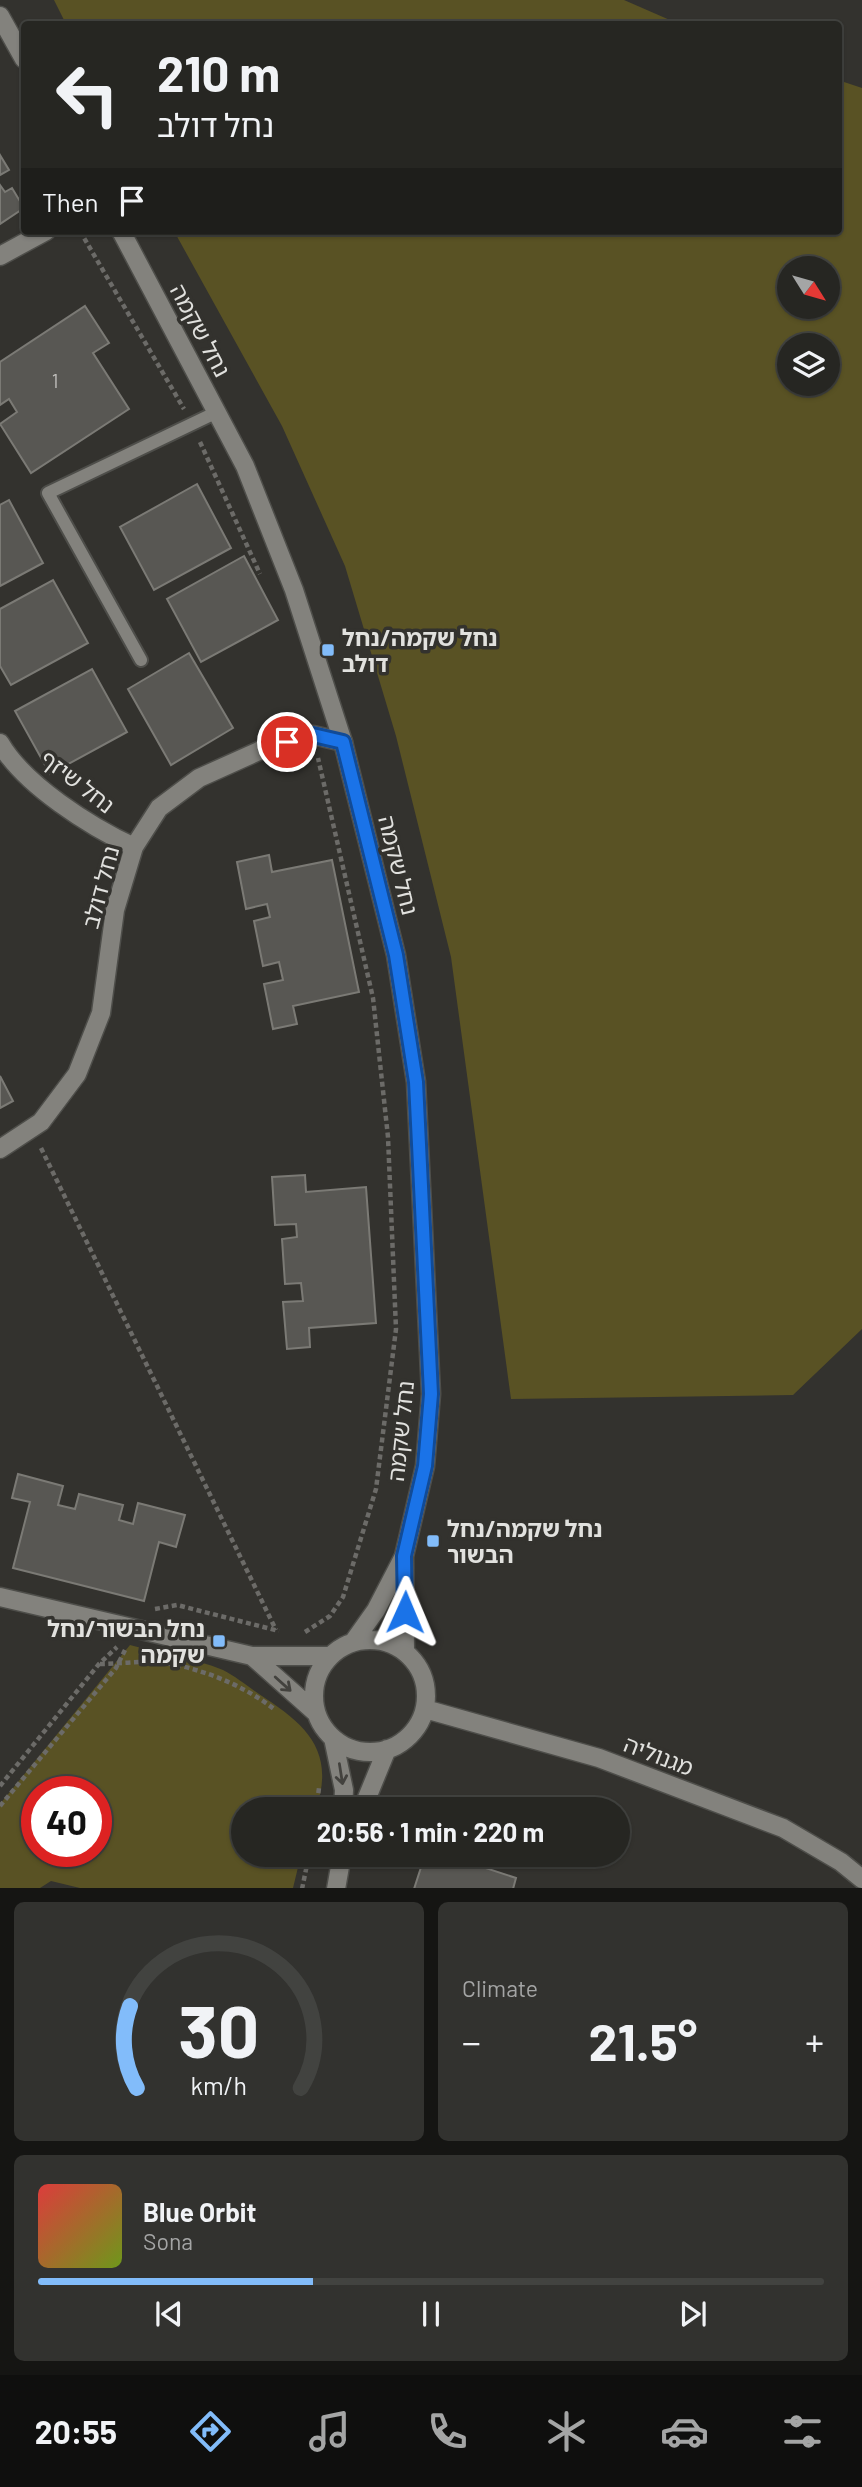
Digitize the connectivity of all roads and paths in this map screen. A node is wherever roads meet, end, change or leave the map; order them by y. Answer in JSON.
{"nodes":[{"id":1,"x":0,"y":16,"type":"edge"},
{"id":2,"x":21,"y":54,"type":"edge"},
{"id":3,"x":39,"y":235,"type":"edge"},
{"id":4,"x":82,"y":235,"type":"edge"},
{"id":5,"x":123,"y":235,"type":"edge"},
{"id":6,"x":0,"y":256,"type":"edge"},
{"id":7,"x":217,"y":412,"type":"junction"},
{"id":8,"x":193,"y":425,"type":"junction"},
{"id":9,"x":261,"y":576,"type":"dead end"},
{"id":10,"x":141,"y":660,"type":"dead end"},
{"id":11,"x":313,"y":735,"type":"junction"},
{"id":12,"x":343,"y":742,"type":"junction"},
{"id":13,"x":0,"y":743,"type":"edge"},
{"id":14,"x":134,"y":847,"type":"junction"},
{"id":15,"x":31,"y":1128,"type":"junction"},
{"id":16,"x":0,"y":1149,"type":"edge"},
{"id":17,"x":404,"y":1556,"type":"junction"},
{"id":18,"x":0,"y":1597,"type":"edge"},
{"id":19,"x":138,"y":1627,"type":"junction"},
{"id":20,"x":277,"y":1631,"type":"junction"},
{"id":21,"x":286,"y":1631,"type":"dead end"},
{"id":22,"x":296,"y":1632,"type":"dead end"},
{"id":23,"x":354,"y":1641,"type":"junction"},
{"id":24,"x":405,"y":1651,"type":"junction"},
{"id":25,"x":252,"y":1656,"type":"junction"},
{"id":26,"x":289,"y":1656,"type":"junction"},
{"id":27,"x":330,"y":1656,"type":"junction"},
{"id":28,"x":99,"y":1664,"type":"junction"},
{"id":29,"x":117,"y":1664,"type":"junction"},
{"id":30,"x":425,"y":1709,"type":"junction"},
{"id":31,"x":315,"y":1712,"type":"junction"},
{"id":32,"x":279,"y":1714,"type":"dead end"},
{"id":33,"x":333,"y":1738,"type":"junction"},
{"id":34,"x":387,"y":1749,"type":"junction"},
{"id":35,"x":320,"y":1776,"type":"dead end"},
{"id":36,"x":0,"y":1786,"type":"edge"},
{"id":37,"x":318,"y":1797,"type":"edge"},
{"id":38,"x":344,"y":1797,"type":"edge"},
{"id":39,"x":367,"y":1797,"type":"edge"},
{"id":40,"x":0,"y":1806,"type":"edge"},
{"id":41,"x":306,"y":1867,"type":"edge"},
{"id":42,"x":340,"y":1867,"type":"edge"},
{"id":43,"x":862,"y":1879,"type":"edge"},
{"id":44,"x":302,"y":1888,"type":"edge"},
{"id":45,"x":336,"y":1888,"type":"edge"}],
"edges":[{"from":1,"to":2,"type":"street"},
{"from":3,"to":6,"type":"street"},
{"from":4,"to":8,"type":"path"},
{"from":5,"to":7,"type":"street","name":"נחל שקמה"},
{"from":7,"to":8,"type":"lane"},
{"from":7,"to":12,"type":"street","name":"נחל שקמה"},
{"from":8,"to":9,"type":"path"},
{"from":8,"to":10,"type":"lane"},
{"from":11,"to":12,"type":"street","name":"נחל דולב"},
{"from":11,"to":14,"type":"street","name":"נחל דולב"},
{"from":11,"to":22,"type":"path"},
{"from":12,"to":17,"type":"street","name":"נחל שקמה"},
{"from":13,"to":14,"type":"street","name":"נחל שיזף"},
{"from":14,"to":15,"type":"street","name":"נחל דולב"},
{"from":15,"to":16,"type":"street","name":"נחל דולב"},
{"from":15,"to":20,"type":"path"},
{"from":17,"to":23,"type":"street","name":"נחל שקמה"},
{"from":17,"to":24,"type":"street","name":"נחל שקמה"},
{"from":18,"to":19,"type":"street"},
{"from":19,"to":20,"type":"path"},
{"from":19,"to":25,"type":"street"},
{"from":19,"to":28,"type":"path"},
{"from":19,"to":29,"type":"path"},
{"from":20,"to":21,"type":"path"},
{"from":20,"to":26,"type":"path"},
{"from":23,"to":24,"type":"street"},
{"from":23,"to":27,"type":"street"},
{"from":24,"to":30,"type":"street"},
{"from":25,"to":26,"type":"street"},
{"from":25,"to":31,"type":"street","one_way":true},
{"from":26,"to":27,"type":"street"},
{"from":27,"to":31,"type":"street"},
{"from":28,"to":29,"type":"path"},
{"from":28,"to":36,"type":"path"},
{"from":29,"to":32,"type":"path"},
{"from":29,"to":40,"type":"path"},
{"from":30,"to":34,"type":"street"},
{"from":30,"to":43,"type":"street","name":"מגנוליה"},
{"from":31,"to":33,"type":"street"},
{"from":33,"to":34,"type":"street"},
{"from":33,"to":38,"type":"street","one_way":true},
{"from":34,"to":39,"type":"street"},
{"from":35,"to":37,"type":"path"},
{"from":41,"to":44,"type":"path"},
{"from":42,"to":45,"type":"street"}]}
